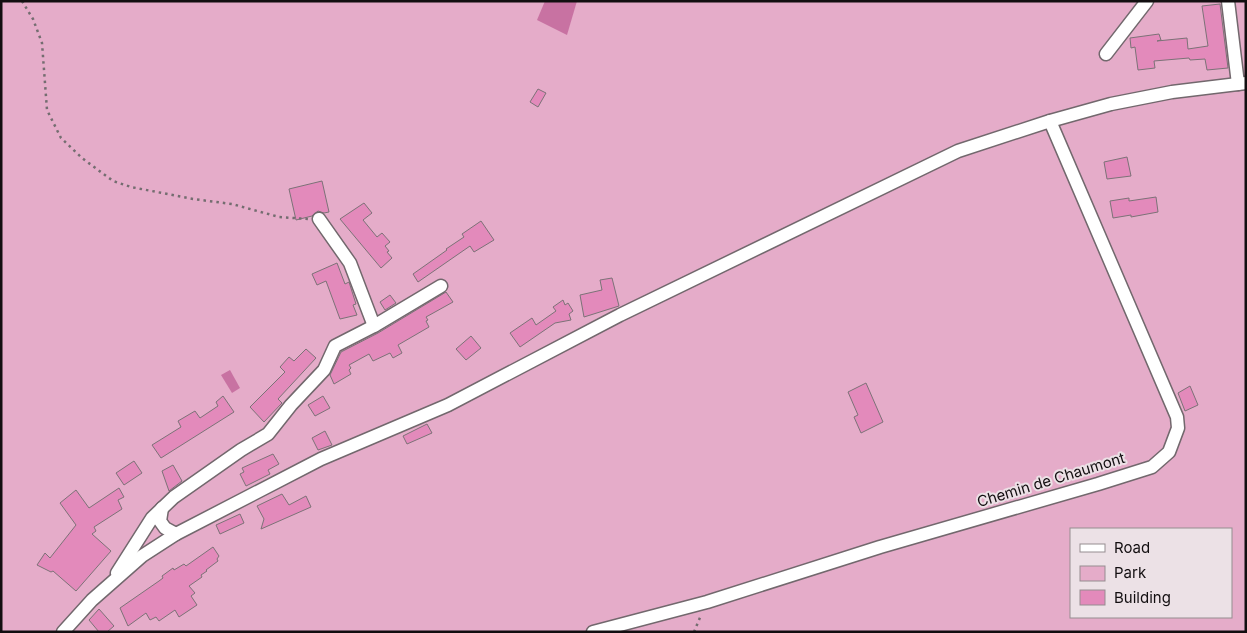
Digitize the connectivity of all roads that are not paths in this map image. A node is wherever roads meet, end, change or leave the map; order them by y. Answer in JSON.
{"nodes":[{"id":1,"x":1147,"y":1,"type":"edge"},
{"id":2,"x":1228,"y":1,"type":"edge"},
{"id":3,"x":1106,"y":54,"type":"dead end"},
{"id":4,"x":1242,"y":83,"type":"edge"},
{"id":5,"x":1050,"y":121,"type":"junction"},
{"id":6,"x":319,"y":220,"type":"road end"},
{"id":7,"x":442,"y":286,"type":"dead end"},
{"id":8,"x":374,"y":326,"type":"junction"},
{"id":9,"x":162,"y":508,"type":"junction"},
{"id":10,"x":176,"y":534,"type":"junction"},
{"id":11,"x":112,"y":582,"type":"junction"},
{"id":12,"x":63,"y":632,"type":"edge"},
{"id":13,"x":593,"y":632,"type":"edge"}],
"edges":[{"from":1,"to":3,"type":"street"},
{"from":2,"to":4,"type":"street"},
{"from":4,"to":5,"type":"street"},
{"from":5,"to":10,"type":"street"},
{"from":5,"to":13,"type":"street","name":"Chemin de Chaumont"},
{"from":6,"to":8,"type":"street"},
{"from":7,"to":8,"type":"street"},
{"from":8,"to":9,"type":"street"},
{"from":9,"to":10,"type":"street"},
{"from":9,"to":11,"type":"street"},
{"from":10,"to":11,"type":"street"},
{"from":11,"to":12,"type":"street"}]}
